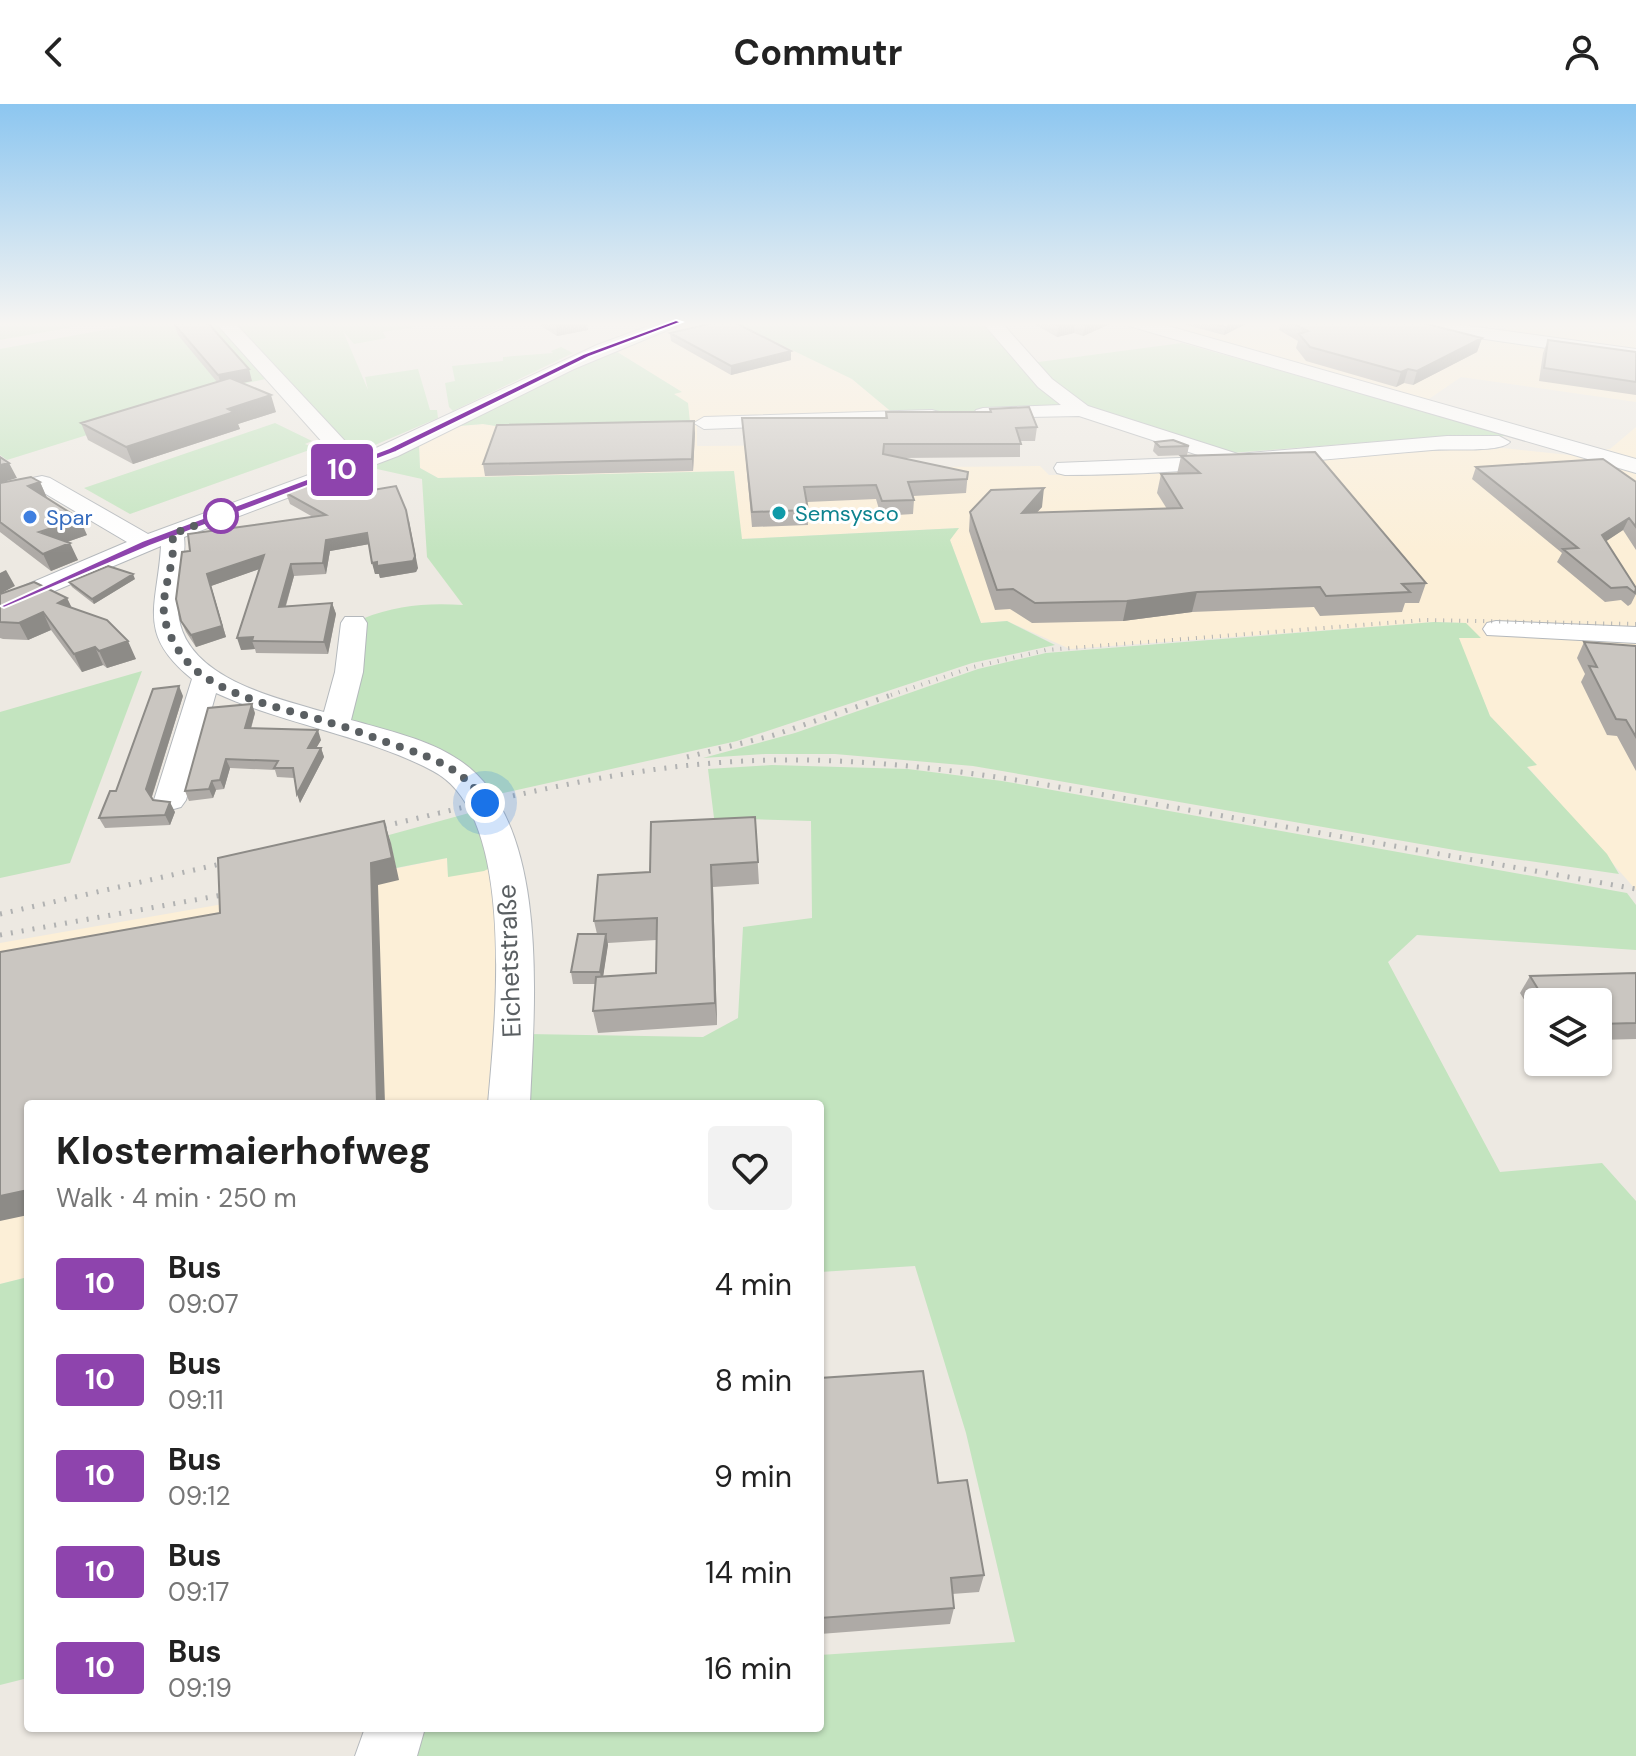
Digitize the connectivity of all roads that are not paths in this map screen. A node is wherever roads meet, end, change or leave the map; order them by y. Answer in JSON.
{"nodes":[{"id":1,"x":295,"y":399,"type":"edge"},
{"id":2,"x":498,"y":399,"type":"edge"},
{"id":3,"x":1066,"y":399,"type":"edge"},
{"id":4,"x":1403,"y":399,"type":"edge"},
{"id":5,"x":1081,"y":410,"type":"junction"},
{"id":6,"x":704,"y":423,"type":"dead end"},
{"id":7,"x":1636,"y":441,"type":"edge"},
{"id":8,"x":1559,"y":444,"type":"junction"},
{"id":9,"x":1238,"y":461,"type":"junction"},
{"id":10,"x":1626,"y":463,"type":"edge"},
{"id":11,"x":355,"y":465,"type":"junction"},
{"id":12,"x":1065,"y":468,"type":"dead end"},
{"id":13,"x":0,"y":492,"type":"edge"},
{"id":14,"x":159,"y":538,"type":"junction"},
{"id":15,"x":0,"y":606,"type":"edge"},
{"id":16,"x":354,"y":623,"type":"dead end"},
{"id":17,"x":1496,"y":629,"type":"dead end"},
{"id":18,"x":1636,"y":635,"type":"edge"},
{"id":19,"x":206,"y":678,"type":"junction"},
{"id":20,"x":335,"y":724,"type":"junction"},
{"id":21,"x":170,"y":800,"type":"edge"},
{"id":22,"x":509,"y":1100,"type":"edge"},
{"id":23,"x":394,"y":1732,"type":"edge"},
{"id":24,"x":386,"y":1756,"type":"edge"}],
"edges":[{"from":1,"to":11,"type":"street"},
{"from":2,"to":11,"type":"street"},
{"from":3,"to":5,"type":"street"},
{"from":4,"to":8,"type":"street"},
{"from":5,"to":6,"type":"street"},
{"from":5,"to":9,"type":"street"},
{"from":7,"to":10,"type":"street"},
{"from":8,"to":9,"type":"street"},
{"from":8,"to":10,"type":"street"},
{"from":9,"to":12,"type":"street"},
{"from":11,"to":14,"type":"street"},
{"from":13,"to":14,"type":"street"},
{"from":14,"to":15,"type":"street"},
{"from":14,"to":19,"type":"street","name":"Eichetstraße"},
{"from":16,"to":20,"type":"street"},
{"from":17,"to":18,"type":"street"},
{"from":19,"to":20,"type":"street","name":"Eichetstraße"},
{"from":19,"to":21,"type":"street"},
{"from":20,"to":22,"type":"street","name":"Eichetstraße"},
{"from":23,"to":24,"type":"street"}]}
